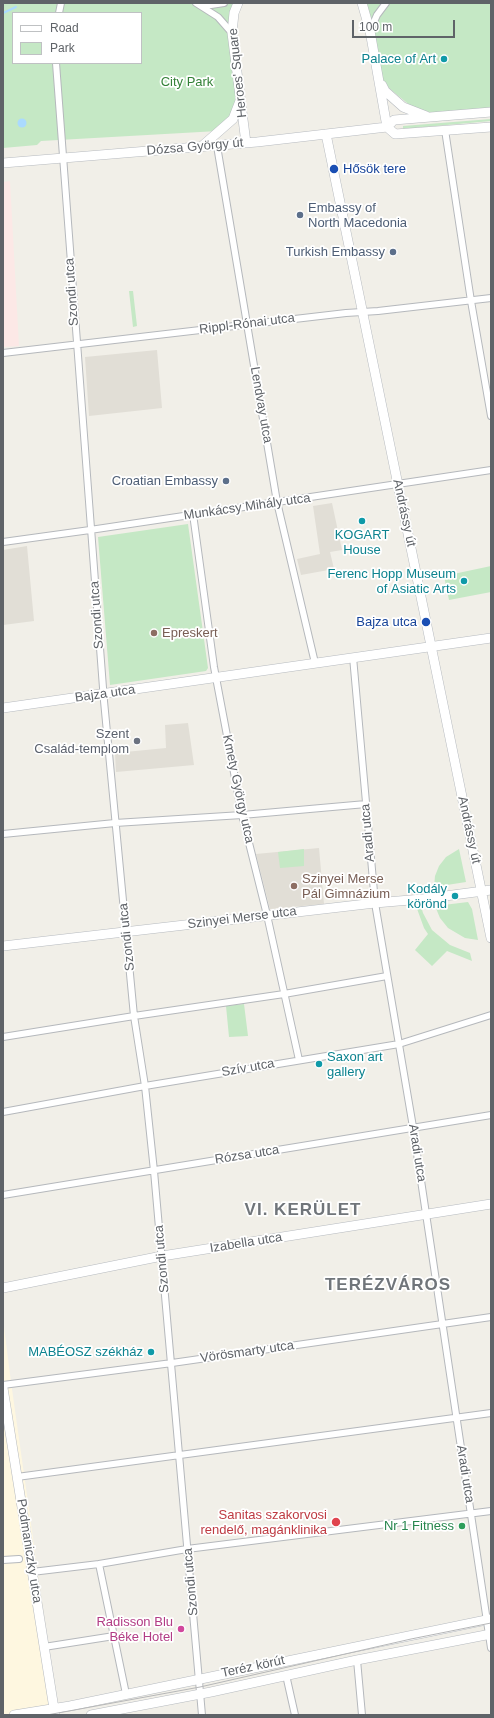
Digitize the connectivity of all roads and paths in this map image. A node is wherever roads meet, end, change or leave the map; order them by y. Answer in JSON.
{"nodes":[{"id":1,"x":197,"y":3,"type":"edge"},
{"id":2,"x":224,"y":3,"type":"edge"},
{"id":3,"x":238,"y":3,"type":"edge"},
{"id":4,"x":362,"y":3,"type":"edge"},
{"id":5,"x":386,"y":3,"type":"edge"},
{"id":6,"x":370,"y":31,"type":"junction"},
{"id":7,"x":232,"y":34,"type":"junction"},
{"id":8,"x":56,"y":64,"type":"edge"},
{"id":9,"x":379,"y":80,"type":"junction"},
{"id":10,"x":240,"y":100,"type":"junction"},
{"id":11,"x":491,"y":112,"type":"edge"},
{"id":12,"x":431,"y":117,"type":"junction"},
{"id":13,"x":387,"y":126,"type":"junction"},
{"id":14,"x":491,"y":127,"type":"edge"},
{"id":15,"x":445,"y":130,"type":"junction"},
{"id":16,"x":326,"y":134,"type":"junction"},
{"id":17,"x":246,"y":143,"type":"junction"},
{"id":18,"x":217,"y":146,"type":"junction"},
{"id":19,"x":201,"y":147,"type":"junction"},
{"id":20,"x":62,"y":158,"type":"junction"},
{"id":21,"x":3,"y":163,"type":"edge"},
{"id":22,"x":491,"y":298,"type":"edge"},
{"id":23,"x":471,"y":301,"type":"junction"},
{"id":24,"x":363,"y":312,"type":"junction"},
{"id":25,"x":247,"y":324,"type":"junction"},
{"id":26,"x":76,"y":345,"type":"junction"},
{"id":27,"x":3,"y":353,"type":"edge"},
{"id":28,"x":491,"y":416,"type":"edge"},
{"id":29,"x":491,"y":470,"type":"edge"},
{"id":30,"x":398,"y":485,"type":"junction"},
{"id":31,"x":278,"y":502,"type":"junction"},
{"id":32,"x":193,"y":514,"type":"junction"},
{"id":33,"x":90,"y":530,"type":"junction"},
{"id":34,"x":3,"y":542,"type":"edge"},
{"id":35,"x":491,"y":638,"type":"edge"},
{"id":36,"x":432,"y":647,"type":"junction"},
{"id":37,"x":353,"y":658,"type":"junction"},
{"id":38,"x":315,"y":663,"type":"junction"},
{"id":39,"x":216,"y":678,"type":"junction"},
{"id":40,"x":103,"y":694,"type":"junction"},
{"id":41,"x":3,"y":708,"type":"edge"},
{"id":42,"x":366,"y":804,"type":"junction"},
{"id":43,"x":242,"y":815,"type":"junction"},
{"id":44,"x":115,"y":823,"type":"junction"},
{"id":45,"x":3,"y":834,"type":"edge"},
{"id":46,"x":486,"y":890,"type":"edge"},
{"id":47,"x":375,"y":903,"type":"junction"},
{"id":48,"x":267,"y":915,"type":"junction"},
{"id":49,"x":126,"y":933,"type":"junction"},
{"id":50,"x":491,"y":938,"type":"edge"},
{"id":51,"x":3,"y":946,"type":"edge"},
{"id":52,"x":387,"y":976,"type":"junction"},
{"id":53,"x":284,"y":994,"type":"junction"},
{"id":54,"x":491,"y":1015,"type":"edge"},
{"id":55,"x":134,"y":1016,"type":"junction"},
{"id":56,"x":3,"y":1037,"type":"edge"},
{"id":57,"x":399,"y":1044,"type":"junction"},
{"id":58,"x":299,"y":1060,"type":"junction"},
{"id":59,"x":145,"y":1086,"type":"junction"},
{"id":60,"x":3,"y":1112,"type":"edge"},
{"id":61,"x":491,"y":1115,"type":"edge"},
{"id":62,"x":413,"y":1128,"type":"junction"},
{"id":63,"x":154,"y":1171,"type":"junction"},
{"id":64,"x":3,"y":1195,"type":"edge"},
{"id":65,"x":491,"y":1204,"type":"edge"},
{"id":66,"x":426,"y":1215,"type":"junction"},
{"id":67,"x":162,"y":1256,"type":"junction"},
{"id":68,"x":3,"y":1288,"type":"edge"},
{"id":69,"x":491,"y":1318,"type":"edge"},
{"id":70,"x":442,"y":1324,"type":"junction"},
{"id":71,"x":172,"y":1363,"type":"junction"},
{"id":72,"x":3,"y":1385,"type":"edge"},
{"id":73,"x":3,"y":1388,"type":"edge"},
{"id":74,"x":491,"y":1413,"type":"edge"},
{"id":75,"x":456,"y":1418,"type":"junction"},
{"id":76,"x":180,"y":1454,"type":"junction"},
{"id":77,"x":17,"y":1477,"type":"junction"},
{"id":78,"x":491,"y":1511,"type":"edge"},
{"id":79,"x":471,"y":1514,"type":"junction"},
{"id":80,"x":187,"y":1549,"type":"junction"},
{"id":81,"x":19,"y":1559,"type":"dead end"},
{"id":82,"x":3,"y":1560,"type":"edge"},
{"id":83,"x":100,"y":1564,"type":"junction"},
{"id":84,"x":32,"y":1572,"type":"junction"},
{"id":85,"x":489,"y":1620,"type":"edge"},
{"id":86,"x":490,"y":1634,"type":"edge"},
{"id":87,"x":114,"y":1636,"type":"junction"},
{"id":88,"x":44,"y":1647,"type":"junction"},
{"id":89,"x":491,"y":1648,"type":"edge"},
{"id":90,"x":357,"y":1660,"type":"junction"},
{"id":91,"x":286,"y":1675,"type":"junction"},
{"id":92,"x":199,"y":1679,"type":"junction"},
{"id":93,"x":126,"y":1694,"type":"junction"},
{"id":94,"x":200,"y":1694,"type":"junction"},
{"id":95,"x":54,"y":1712,"type":"edge"},
{"id":96,"x":14,"y":1715,"type":"edge"},
{"id":97,"x":91,"y":1715,"type":"edge"},
{"id":98,"x":202,"y":1715,"type":"edge"},
{"id":99,"x":295,"y":1715,"type":"edge"},
{"id":100,"x":362,"y":1715,"type":"edge"}],
"edges":[{"from":1,"to":2,"type":"street"},
{"from":1,"to":7,"type":"street"},
{"from":3,"to":7,"type":"main road","name":"Heroes' Square"},
{"from":4,"to":6,"type":"main road"},
{"from":5,"to":6,"type":"street"},
{"from":6,"to":9,"type":"main road"},
{"from":7,"to":10,"type":"main road","name":"Heroes' Square"},
{"from":8,"to":20,"type":"street","name":"Szondi utca"},
{"from":9,"to":12,"type":"main road"},
{"from":9,"to":13,"type":"main road"},
{"from":10,"to":17,"type":"main road","name":"Heroes' Square"},
{"from":10,"to":19,"type":"main road"},
{"from":11,"to":12,"type":"main road","name":"Dózsa György út"},
{"from":12,"to":13,"type":"main road","name":"Dózsa György út"},
{"from":13,"to":15,"type":"main road"},
{"from":13,"to":16,"type":"main road","name":"Dózsa György út"},
{"from":14,"to":15,"type":"main road"},
{"from":15,"to":23,"type":"street"},
{"from":16,"to":17,"type":"main road","name":"Dózsa György út"},
{"from":16,"to":24,"type":"main road","name":"Andrássy út"},
{"from":17,"to":18,"type":"main road","name":"Dózsa György út"},
{"from":18,"to":19,"type":"main road","name":"Dózsa György út"},
{"from":18,"to":25,"type":"street","name":"Lendvay utca"},
{"from":19,"to":20,"type":"main road","name":"Dózsa György út"},
{"from":20,"to":21,"type":"main road","name":"Dózsa György út"},
{"from":20,"to":26,"type":"street","name":"Szondi utca"},
{"from":22,"to":23,"type":"street","name":"Rippl-Rónai utca"},
{"from":23,"to":24,"type":"street","name":"Rippl-Rónai utca"},
{"from":23,"to":28,"type":"street"},
{"from":24,"to":25,"type":"street","name":"Rippl-Rónai utca"},
{"from":24,"to":30,"type":"main road","name":"Andrássy út"},
{"from":25,"to":26,"type":"street","name":"Rippl-Rónai utca"},
{"from":25,"to":31,"type":"street","name":"Lendvay utca"},
{"from":26,"to":27,"type":"street","name":"Rippl-Rónai utca"},
{"from":26,"to":33,"type":"street","name":"Szondi utca"},
{"from":29,"to":30,"type":"street","name":"Munkácsy Mihály utca"},
{"from":30,"to":31,"type":"street","name":"Munkácsy Mihály utca"},
{"from":30,"to":36,"type":"main road","name":"Andrássy út"},
{"from":31,"to":32,"type":"street","name":"Munkácsy Mihály utca"},
{"from":31,"to":38,"type":"street","name":"Lendvay utca"},
{"from":32,"to":33,"type":"street","name":"Munkácsy Mihály utca"},
{"from":32,"to":39,"type":"street","name":"Kmety György utca"},
{"from":33,"to":34,"type":"street","name":"Munkácsy Mihály utca"},
{"from":33,"to":40,"type":"street","name":"Szondi utca"},
{"from":35,"to":36,"type":"main road","name":"Bajza utca"},
{"from":36,"to":37,"type":"main road","name":"Bajza utca"},
{"from":36,"to":46,"type":"main road","name":"Andrássy út"},
{"from":37,"to":38,"type":"main road","name":"Bajza utca"},
{"from":37,"to":42,"type":"street","name":"Aradi utca"},
{"from":38,"to":39,"type":"main road","name":"Bajza utca"},
{"from":39,"to":40,"type":"main road","name":"Bajza utca"},
{"from":39,"to":43,"type":"street","name":"Kmety György utca"},
{"from":40,"to":41,"type":"main road","name":"Bajza utca"},
{"from":40,"to":44,"type":"street","name":"Szondi utca"},
{"from":42,"to":43,"type":"street"},
{"from":42,"to":47,"type":"street","name":"Aradi utca"},
{"from":43,"to":44,"type":"street"},
{"from":43,"to":48,"type":"street","name":"Kmety György utca"},
{"from":44,"to":45,"type":"street"},
{"from":44,"to":49,"type":"street","name":"Szondi utca"},
{"from":46,"to":47,"type":"main road","name":"Szinyei Merse utca"},
{"from":46,"to":50,"type":"main road","name":"Andrássy út"},
{"from":47,"to":48,"type":"main road","name":"Szinyei Merse utca"},
{"from":47,"to":52,"type":"street","name":"Aradi utca"},
{"from":48,"to":49,"type":"main road","name":"Szinyei Merse utca"},
{"from":48,"to":53,"type":"street","name":"Kmety György utca"},
{"from":49,"to":51,"type":"main road","name":"Szinyei Merse utca"},
{"from":49,"to":55,"type":"street","name":"Szondi utca"},
{"from":52,"to":53,"type":"street"},
{"from":52,"to":57,"type":"street","name":"Aradi utca"},
{"from":53,"to":55,"type":"street"},
{"from":53,"to":58,"type":"street","name":"Kmety György utca"},
{"from":54,"to":57,"type":"street","name":"Szív utca"},
{"from":55,"to":56,"type":"street"},
{"from":55,"to":59,"type":"street","name":"Szondi utca"},
{"from":57,"to":58,"type":"street","name":"Szív utca"},
{"from":57,"to":62,"type":"street","name":"Aradi utca"},
{"from":58,"to":59,"type":"street","name":"Szív utca"},
{"from":59,"to":60,"type":"street","name":"Szív utca"},
{"from":59,"to":63,"type":"street","name":"Szondi utca"},
{"from":61,"to":62,"type":"street","name":"Rózsa utca"},
{"from":62,"to":63,"type":"street","name":"Rózsa utca"},
{"from":62,"to":66,"type":"street","name":"Aradi utca"},
{"from":63,"to":64,"type":"street","name":"Rózsa utca"},
{"from":63,"to":67,"type":"street","name":"Szondi utca"},
{"from":65,"to":66,"type":"main road","name":"Izabella utca"},
{"from":66,"to":67,"type":"main road","name":"Izabella utca"},
{"from":66,"to":70,"type":"street","name":"Aradi utca"},
{"from":67,"to":68,"type":"main road","name":"Izabella utca"},
{"from":67,"to":71,"type":"street","name":"Szondi utca"},
{"from":69,"to":70,"type":"street","name":"Vörösmarty utca"},
{"from":70,"to":71,"type":"street","name":"Vörösmarty utca"},
{"from":70,"to":75,"type":"street","name":"Aradi utca"},
{"from":71,"to":72,"type":"street","name":"Vörösmarty utca"},
{"from":71,"to":76,"type":"street","name":"Szondi utca"},
{"from":73,"to":77,"type":"main road","name":"Podmaniczky utca"},
{"from":74,"to":75,"type":"street"},
{"from":75,"to":76,"type":"street"},
{"from":75,"to":79,"type":"street","name":"Aradi utca"},
{"from":76,"to":77,"type":"street"},
{"from":76,"to":80,"type":"street","name":"Szondi utca"},
{"from":77,"to":84,"type":"main road","name":"Podmaniczky utca"},
{"from":78,"to":79,"type":"street"},
{"from":79,"to":80,"type":"street"},
{"from":79,"to":85,"type":"street","name":"Aradi utca"},
{"from":80,"to":83,"type":"street"},
{"from":80,"to":92,"type":"street","name":"Szondi utca"},
{"from":81,"to":82,"type":"street"},
{"from":83,"to":84,"type":"street"},
{"from":83,"to":87,"type":"street"},
{"from":84,"to":88,"type":"main road","name":"Podmaniczky utca"},
{"from":85,"to":86,"type":"street","name":"Aradi utca"},
{"from":85,"to":92,"type":"main road","name":"Teréz körút"},
{"from":86,"to":89,"type":"street","name":"Aradi utca"},
{"from":86,"to":90,"type":"main road","name":"Teréz körút"},
{"from":87,"to":88,"type":"street"},
{"from":87,"to":93,"type":"street"},
{"from":88,"to":95,"type":"main road","name":"Podmaniczky utca"},
{"from":90,"to":91,"type":"main road","name":"Teréz körút"},
{"from":90,"to":100,"type":"street"},
{"from":91,"to":94,"type":"main road","name":"Teréz körút"},
{"from":91,"to":99,"type":"street"},
{"from":92,"to":93,"type":"main road","name":"Teréz körút"},
{"from":92,"to":94,"type":"street","name":"Szondi utca"},
{"from":93,"to":95,"type":"main road","name":"Teréz körút"},
{"from":94,"to":97,"type":"main road","name":"Teréz körút"},
{"from":94,"to":98,"type":"street","name":"Szondi utca"},
{"from":95,"to":96,"type":"main road","name":"Teréz körút"}]}
